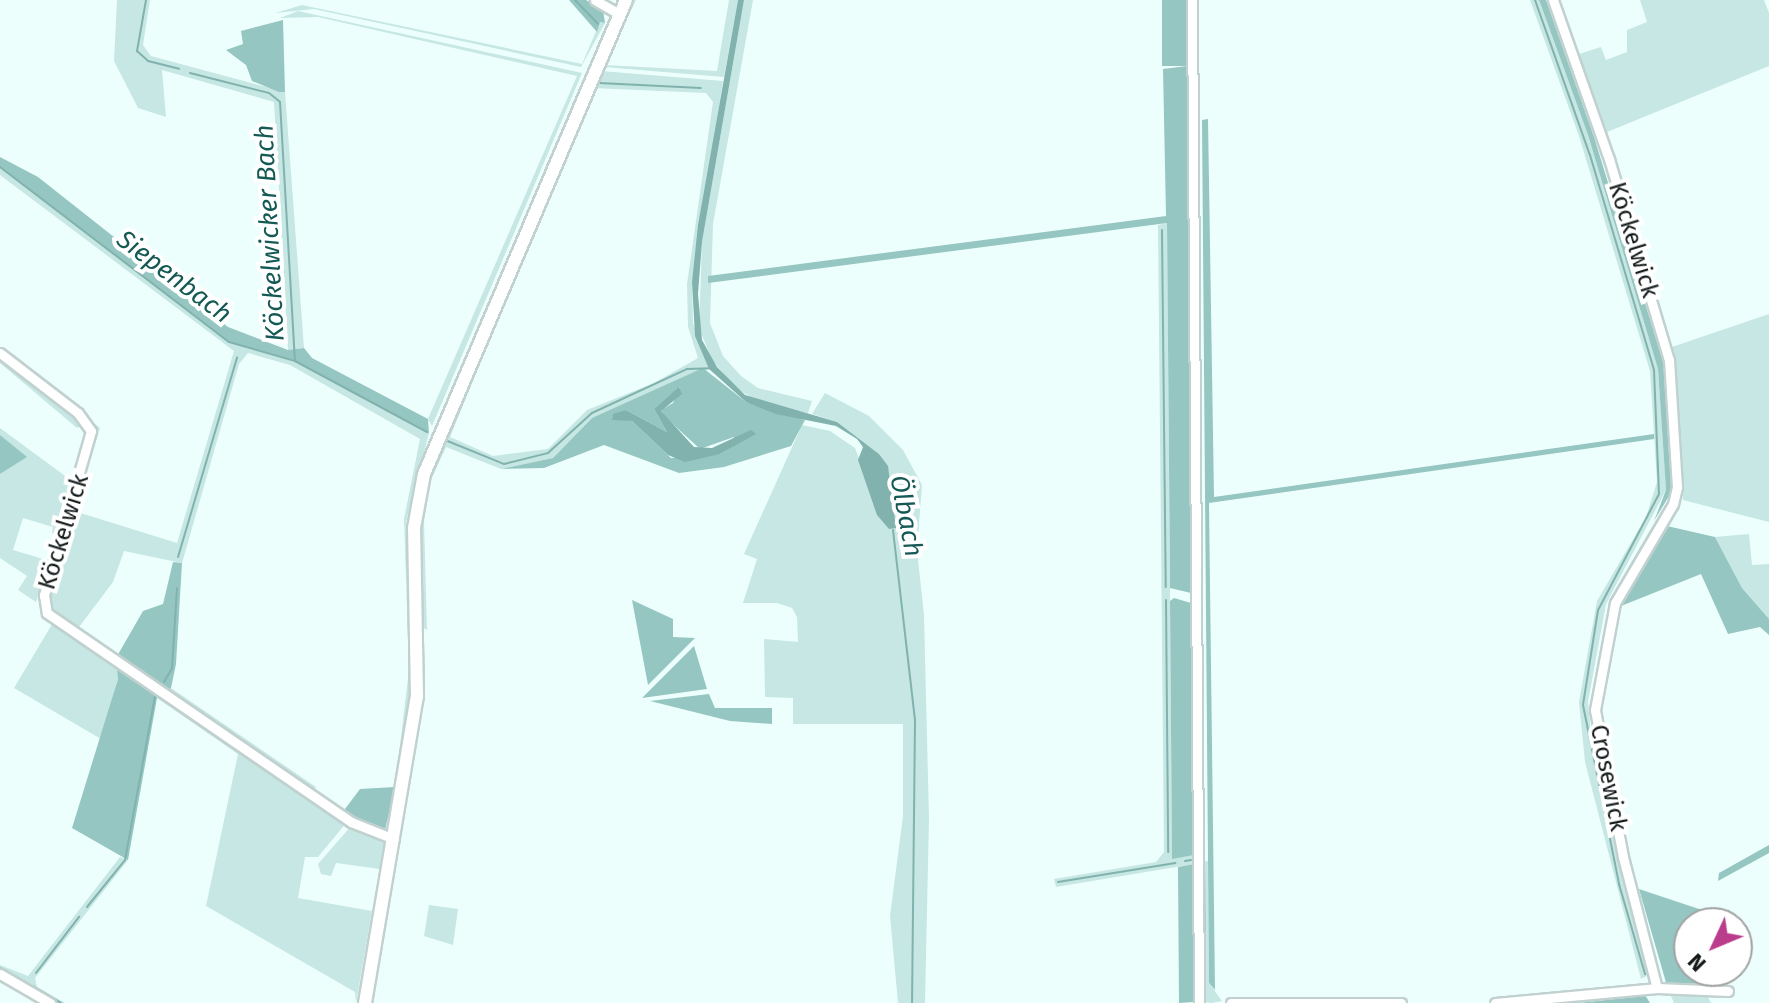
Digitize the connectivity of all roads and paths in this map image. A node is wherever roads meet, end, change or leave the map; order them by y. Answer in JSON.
{"nodes":[{"id":1,"x":595,"y":0,"type":"edge"},
{"id":2,"x":626,"y":0,"type":"edge"},
{"id":3,"x":1192,"y":0,"type":"edge"},
{"id":4,"x":1553,"y":0,"type":"edge"},
{"id":5,"x":619,"y":14,"type":"junction"},
{"id":6,"x":0,"y":353,"type":"edge"},
{"id":7,"x":1677,"y":487,"type":"joint"},
{"id":8,"x":394,"y":839,"type":"junction"},
{"id":9,"x":0,"y":974,"type":"edge"},
{"id":10,"x":1657,"y":988,"type":"junction"},
{"id":11,"x":1728,"y":991,"type":"dead end"},
{"id":12,"x":50,"y":1003,"type":"edge"},
{"id":13,"x":365,"y":1003,"type":"edge"},
{"id":14,"x":1199,"y":1003,"type":"edge"},
{"id":15,"x":1231,"y":1003,"type":"edge"},
{"id":16,"x":1401,"y":1003,"type":"edge"},
{"id":17,"x":1495,"y":1003,"type":"edge"}],
"edges":[{"from":1,"to":5,"type":"street"},
{"from":2,"to":5,"type":"main road"},
{"from":3,"to":14,"type":"street"},
{"from":4,"to":7,"type":"street","name":"Köckelwick"},
{"from":5,"to":8,"type":"main road"},
{"from":6,"to":8,"type":"street","name":"Köckelwick"},
{"from":7,"to":10,"type":"street","name":"Crosewick"},
{"from":8,"to":13,"type":"main road"},
{"from":9,"to":12,"type":"street"},
{"from":10,"to":11,"type":"street"},
{"from":10,"to":17,"type":"street"},
{"from":15,"to":16,"type":"street"}]}
